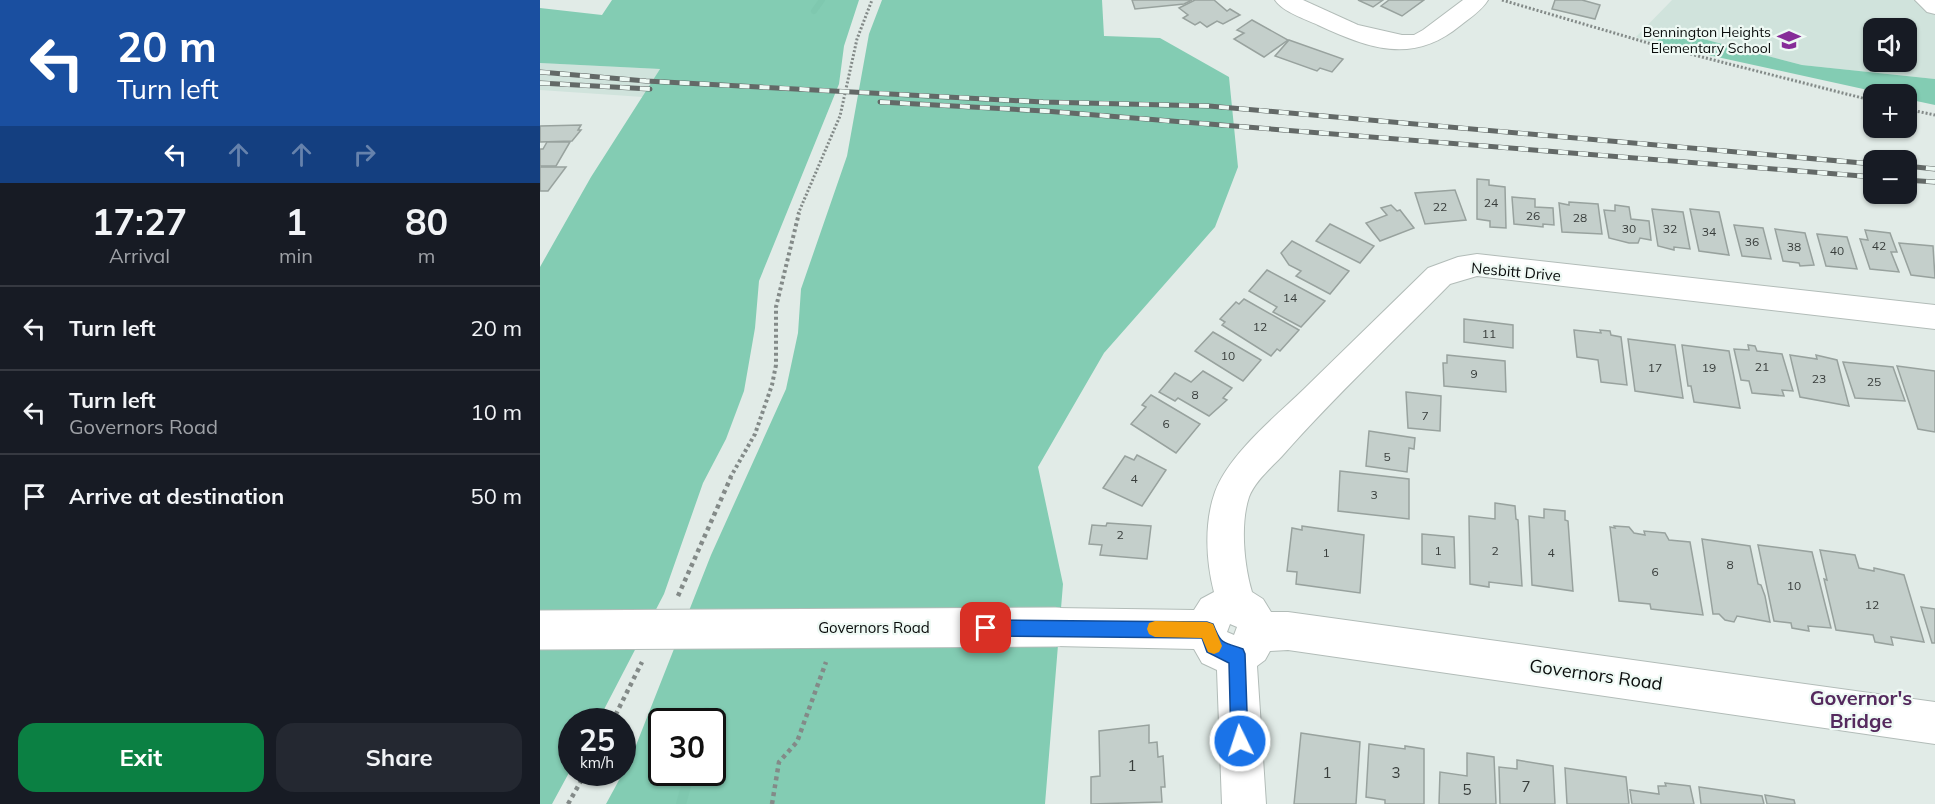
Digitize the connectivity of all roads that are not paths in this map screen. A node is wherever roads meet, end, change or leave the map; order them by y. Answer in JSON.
{"nodes":[{"id":1,"x":1286,"y":0,"type":"edge"},
{"id":2,"x":1477,"y":0,"type":"edge"},
{"id":3,"x":1926,"y":0,"type":"edge"},
{"id":4,"x":1935,"y":7,"type":"edge"},
{"id":5,"x":1935,"y":317,"type":"edge"},
{"id":6,"x":540,"y":630,"type":"edge"},
{"id":7,"x":1234,"y":630,"type":"junction"},
{"id":8,"x":1935,"y":723,"type":"edge"},
{"id":9,"x":1244,"y":804,"type":"edge"}],
"edges":[{"from":1,"to":2,"type":"street"},
{"from":3,"to":4,"type":"street"},
{"from":5,"to":7,"type":"street","name":"Nesbitt Drive"},
{"from":6,"to":7,"type":"street","name":"Governors Road","bridge":true},
{"from":7,"to":8,"type":"street","name":"Governors Road"},
{"from":7,"to":9,"type":"street","name":"Nesbitt Drive"}]}
